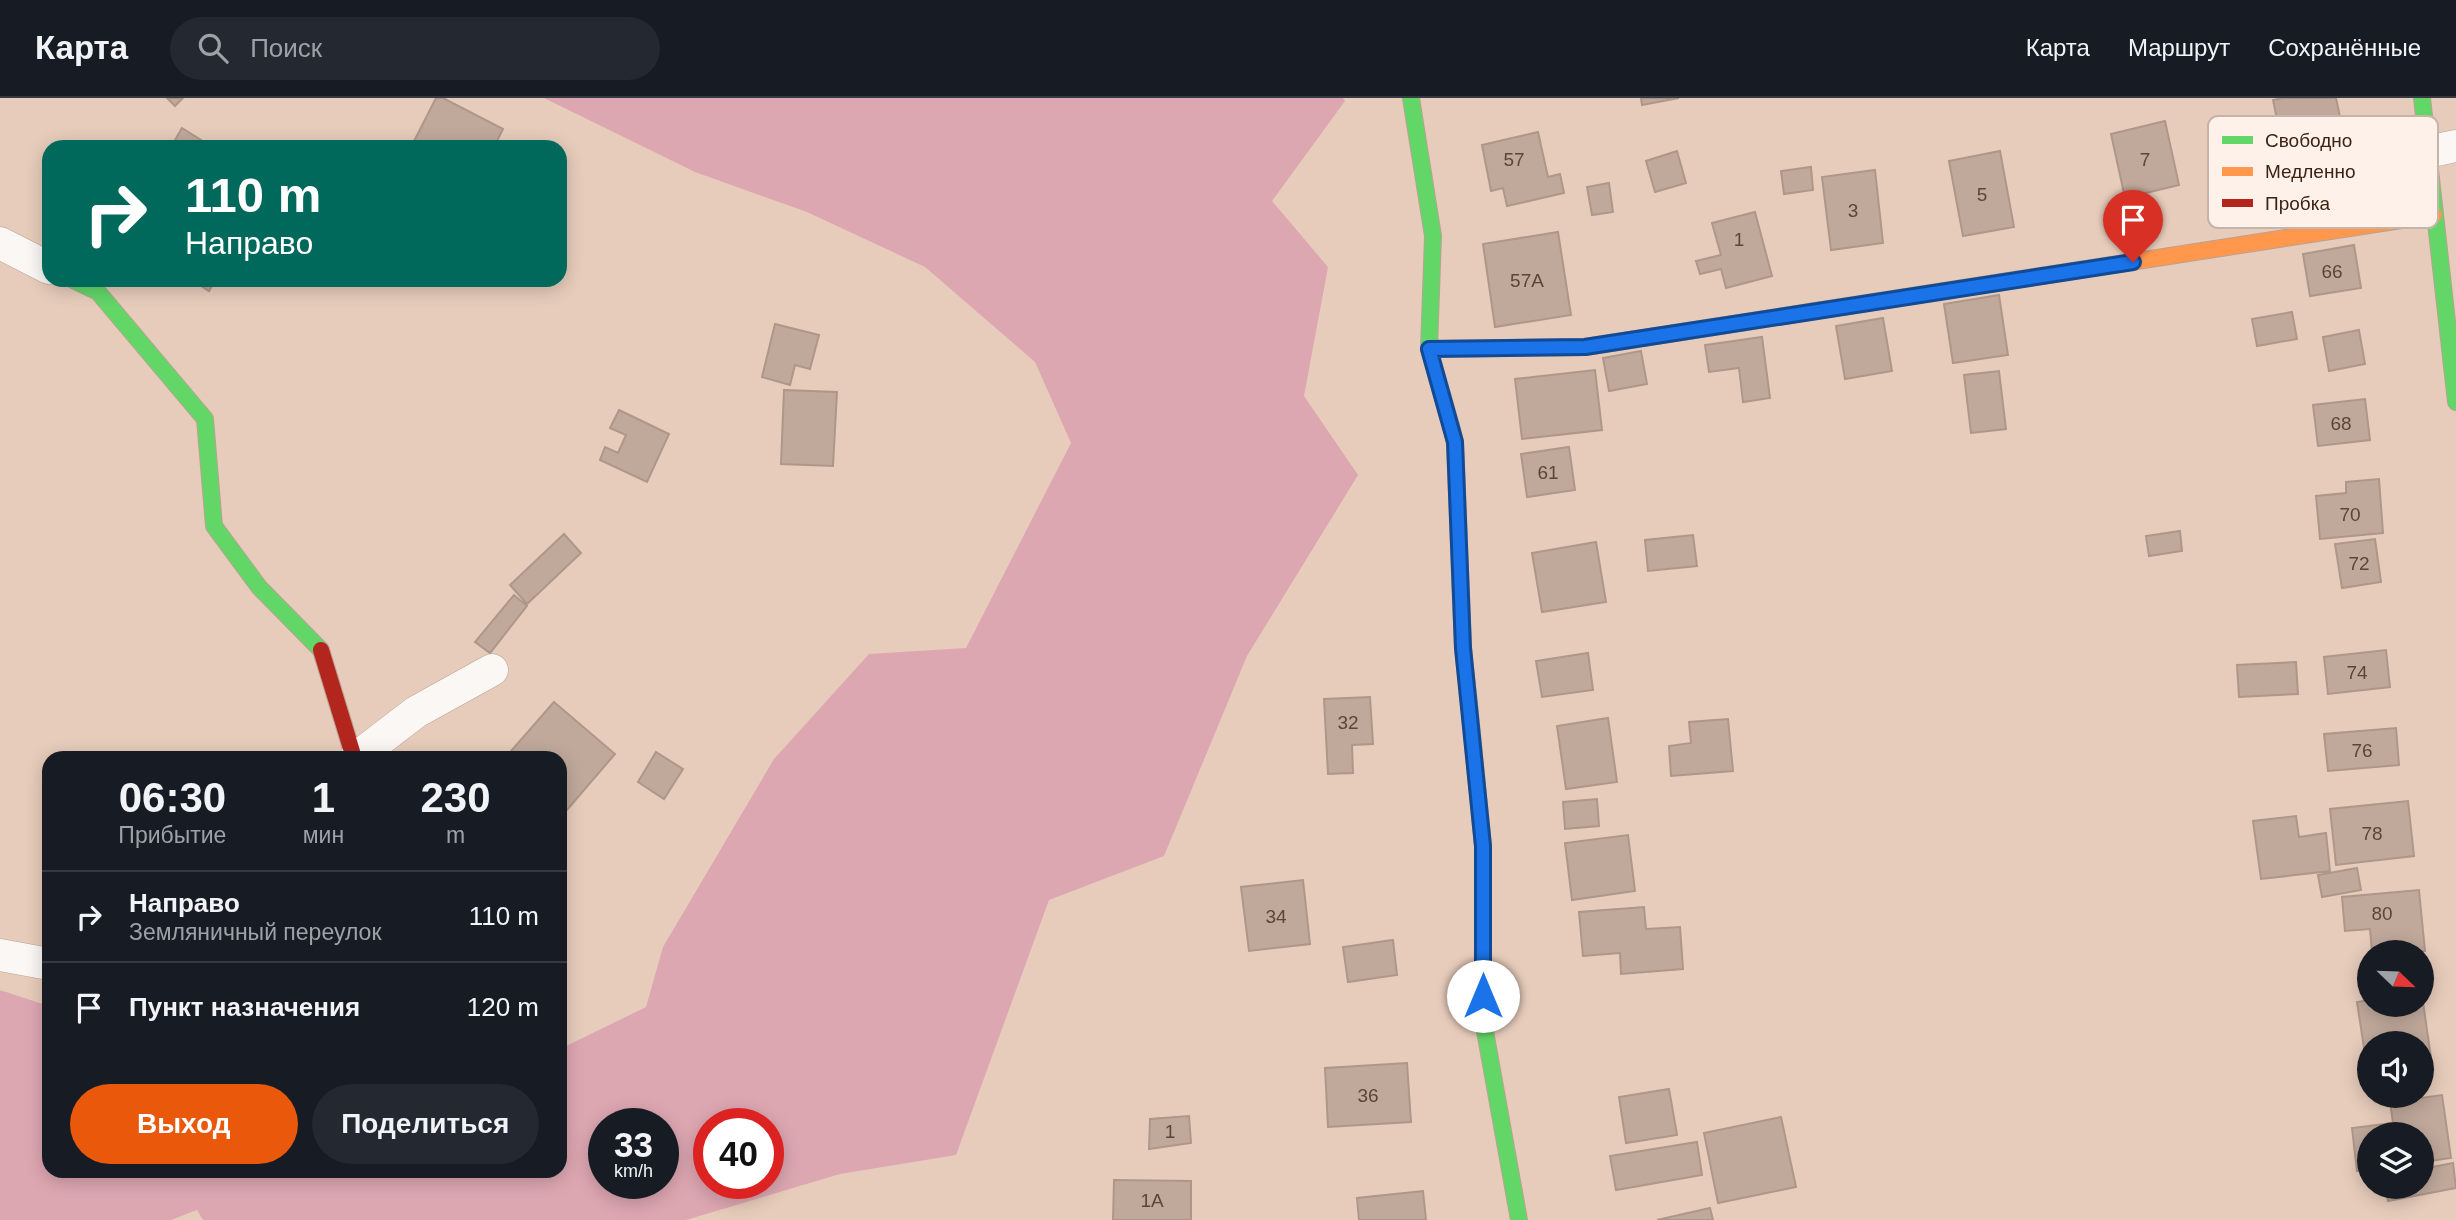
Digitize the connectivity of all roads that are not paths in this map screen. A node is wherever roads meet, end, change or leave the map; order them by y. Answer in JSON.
{"nodes":[{"id":1,"x":1411,"y":98,"type":"edge"},
{"id":2,"x":2422,"y":98,"type":"edge"},
{"id":3,"x":2429,"y":116,"type":"edge"},
{"id":4,"x":2441,"y":149,"type":"edge"},
{"id":5,"x":2438,"y":177,"type":"edge"},
{"id":6,"x":2350,"y":228,"type":"edge"},
{"id":7,"x":2436,"y":228,"type":"edge"},
{"id":8,"x":0,"y":243,"type":"edge"},
{"id":9,"x":42,"y":264,"type":"edge"},
{"id":10,"x":88,"y":287,"type":"edge"},
{"id":11,"x":1429,"y":349,"type":"junction"},
{"id":12,"x":2456,"y":402,"type":"edge"},
{"id":13,"x":492,"y":670,"type":"dead end"},
{"id":14,"x":353,"y":751,"type":"edge"},
{"id":15,"x":364,"y":751,"type":"edge"},
{"id":16,"x":0,"y":955,"type":"edge"},
{"id":17,"x":42,"y":963,"type":"edge"},
{"id":18,"x":1519,"y":1220,"type":"edge"}],
"edges":[{"from":1,"to":11,"type":"street"},
{"from":2,"to":3,"type":"street"},
{"from":4,"to":5,"type":"street"},
{"from":6,"to":11,"type":"street"},
{"from":7,"to":12,"type":"street"},
{"from":8,"to":9,"type":"street"},
{"from":10,"to":14,"type":"street"},
{"from":11,"to":18,"type":"street"},
{"from":13,"to":15,"type":"street"},
{"from":16,"to":17,"type":"street"}]}
